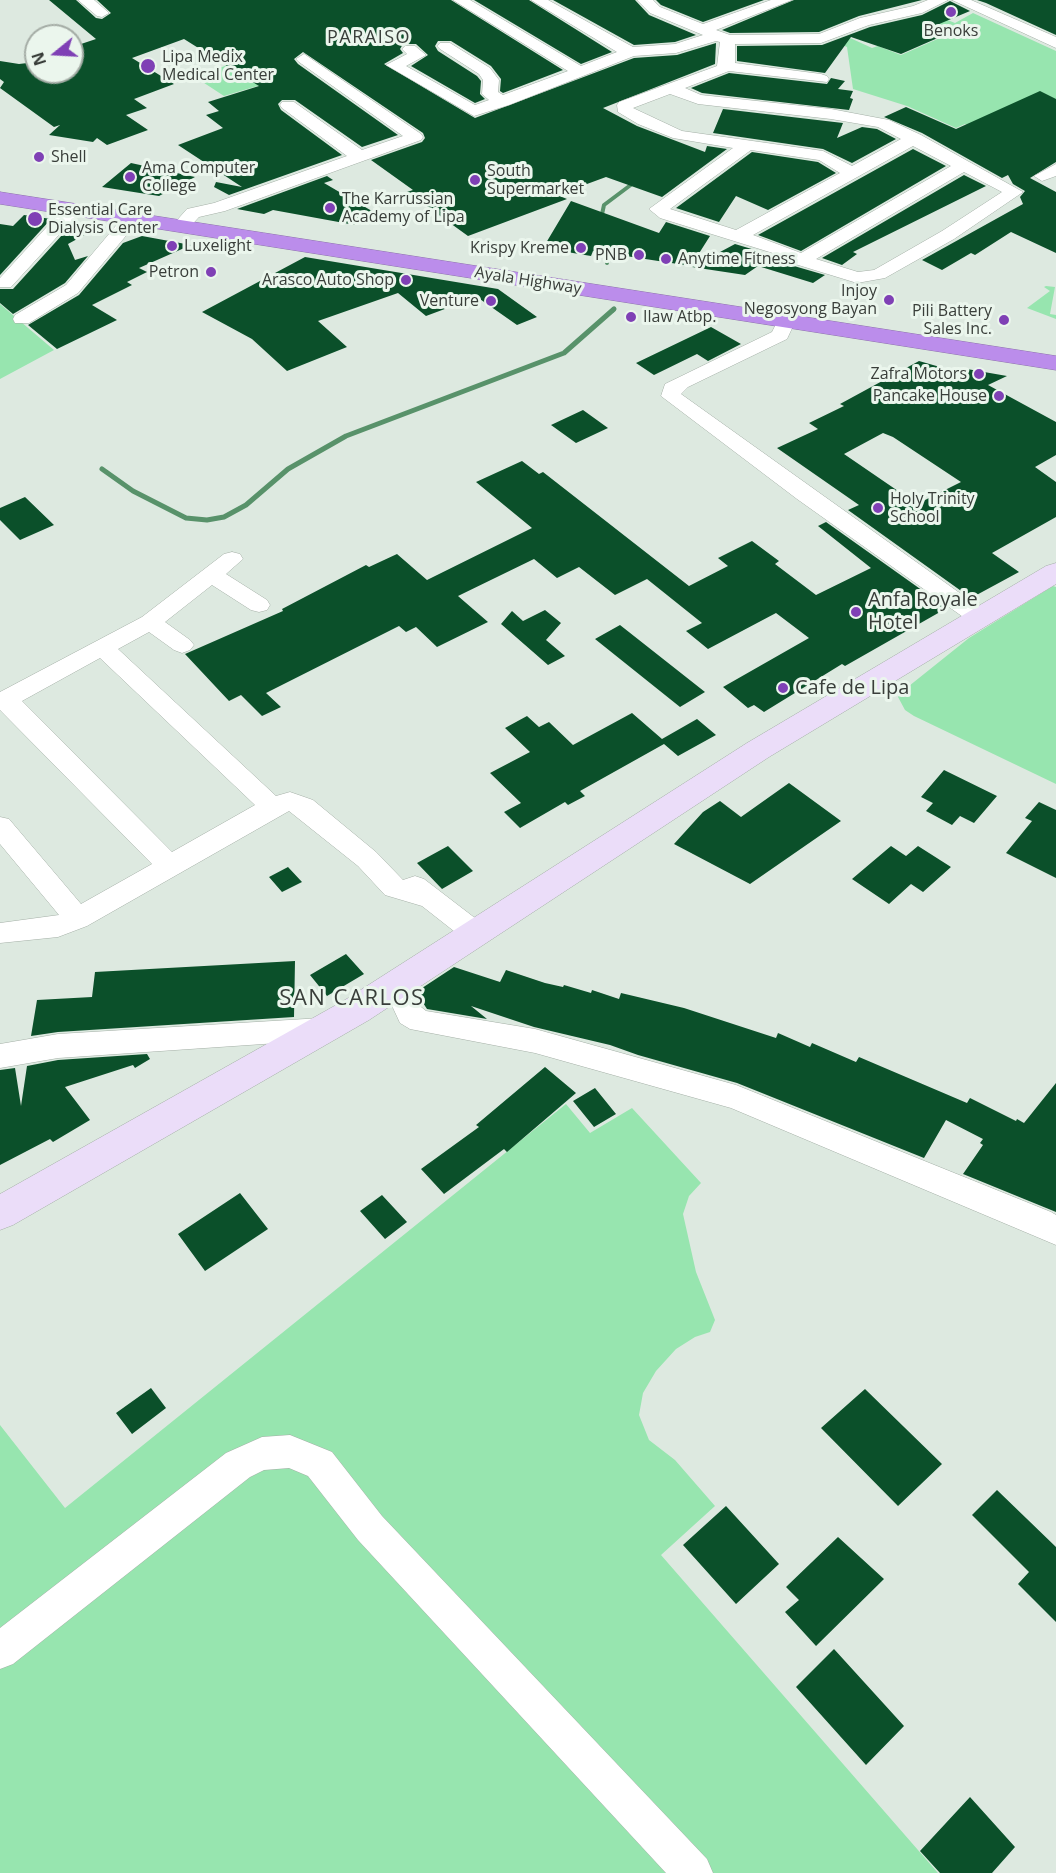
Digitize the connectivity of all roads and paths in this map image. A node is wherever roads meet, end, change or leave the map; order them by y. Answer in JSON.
{"nodes":[{"id":1,"x":85,"y":0,"type":"edge"},
{"id":2,"x":460,"y":0,"type":"edge"},
{"id":3,"x":538,"y":0,"type":"edge"},
{"id":4,"x":644,"y":0,"type":"edge"},
{"id":5,"x":785,"y":0,"type":"edge"},
{"id":6,"x":884,"y":0,"type":"edge"},
{"id":7,"x":941,"y":0,"type":"edge"},
{"id":8,"x":959,"y":0,"type":"edge"},
{"id":9,"x":912,"y":11,"type":"junction"},
{"id":10,"x":102,"y":13,"type":"dead end"},
{"id":11,"x":716,"y":35,"type":"junction"},
{"id":12,"x":1056,"y":43,"type":"edge"},
{"id":13,"x":445,"y":46,"type":"dead end"},
{"id":14,"x":410,"y":50,"type":"dead end"},
{"id":15,"x":632,"y":52,"type":"junction"},
{"id":16,"x":304,"y":59,"type":"dead end"},
{"id":17,"x":726,"y":66,"type":"junction"},
{"id":18,"x":581,"y":72,"type":"junction"},
{"id":19,"x":821,"y":79,"type":"dead end"},
{"id":20,"x":669,"y":88,"type":"junction"},
{"id":21,"x":511,"y":99,"type":"junction"},
{"id":22,"x":288,"y":105,"type":"dead end"},
{"id":23,"x":915,"y":138,"type":"junction"},
{"id":24,"x":748,"y":146,"type":"junction"},
{"id":25,"x":360,"y":157,"type":"junction"},
{"id":26,"x":963,"y":166,"type":"junction"},
{"id":27,"x":854,"y":173,"type":"junction"},
{"id":28,"x":0,"y":185,"type":"edge"},
{"id":29,"x":0,"y":198,"type":"edge"},
{"id":30,"x":72,"y":210,"type":"junction"},
{"id":31,"x":131,"y":219,"type":"junction"},
{"id":32,"x":185,"y":221,"type":"junction"},
{"id":33,"x":738,"y":236,"type":"junction"},
{"id":34,"x":801,"y":260,"type":"junction"},
{"id":35,"x":5,"y":283,"type":"dead end"},
{"id":36,"x":630,"y":290,"type":"junction"},
{"id":37,"x":22,"y":319,"type":"dead end"},
{"id":38,"x":786,"y":322,"type":"junction"},
{"id":39,"x":1056,"y":349,"type":"edge"},
{"id":40,"x":1056,"y":363,"type":"edge"},
{"id":41,"x":232,"y":559,"type":"dead end"},
{"id":42,"x":1056,"y":572,"type":"edge"},
{"id":43,"x":213,"y":576,"type":"junction"},
{"id":44,"x":259,"y":605,"type":"dead end"},
{"id":45,"x":981,"y":619,"type":"junction"},
{"id":46,"x":150,"y":622,"type":"junction"},
{"id":47,"x":182,"y":645,"type":"dead end"},
{"id":48,"x":103,"y":648,"type":"junction"},
{"id":49,"x":3,"y":700,"type":"edge"},
{"id":50,"x":272,"y":807,"type":"junction"},
{"id":51,"x":0,"y":826,"type":"edge"},
{"id":52,"x":171,"y":867,"type":"junction"},
{"id":53,"x":78,"y":919,"type":"junction"},
{"id":54,"x":474,"y":932,"type":"junction"},
{"id":55,"x":0,"y":933,"type":"edge"},
{"id":56,"x":396,"y":984,"type":"junction"},
{"id":57,"x":322,"y":1029,"type":"junction"},
{"id":58,"x":0,"y":1056,"type":"edge"},
{"id":59,"x":0,"y":1213,"type":"edge"},
{"id":60,"x":1056,"y":1232,"type":"edge"},
{"id":61,"x":0,"y":1651,"type":"edge"},
{"id":62,"x":693,"y":1873,"type":"edge"}],
"edges":[{"from":1,"to":10,"type":"street"},
{"from":2,"to":18,"type":"street"},
{"from":3,"to":15,"type":"street"},
{"from":4,"to":11,"type":"street"},
{"from":5,"to":11,"type":"street"},
{"from":6,"to":9,"type":"street"},
{"from":7,"to":9,"type":"street"},
{"from":8,"to":12,"type":"street"},
{"from":9,"to":11,"type":"street"},
{"from":11,"to":15,"type":"street"},
{"from":11,"to":17,"type":"street"},
{"from":13,"to":21,"type":"street"},
{"from":14,"to":21,"type":"street"},
{"from":15,"to":18,"type":"street"},
{"from":16,"to":25,"type":"street"},
{"from":17,"to":19,"type":"street"},
{"from":17,"to":20,"type":"street"},
{"from":18,"to":21,"type":"street"},
{"from":20,"to":23,"type":"street"},
{"from":20,"to":24,"type":"street"},
{"from":22,"to":25,"type":"street"},
{"from":23,"to":26,"type":"street"},
{"from":23,"to":27,"type":"street"},
{"from":24,"to":27,"type":"street"},
{"from":24,"to":33,"type":"street"},
{"from":25,"to":32,"type":"street"},
{"from":26,"to":34,"type":"street"},
{"from":26,"to":34,"type":"street"},
{"from":27,"to":33,"type":"street"},
{"from":28,"to":32,"type":"highway","name":"Ayala Highway"},
{"from":29,"to":30,"type":"highway","name":"Ayala Highway"},
{"from":30,"to":31,"type":"highway","name":"Ayala Highway"},
{"from":30,"to":35,"type":"street"},
{"from":31,"to":32,"type":"highway","name":"Ayala Highway"},
{"from":31,"to":37,"type":"street"},
{"from":32,"to":36,"type":"highway","name":"Ayala Highway"},
{"from":33,"to":34,"type":"street"},
{"from":36,"to":38,"type":"highway","name":"Ayala Highway"},
{"from":36,"to":39,"type":"highway","name":"Ayala Highway"},
{"from":38,"to":40,"type":"highway","name":"Ayala Highway"},
{"from":38,"to":45,"type":"street"},
{"from":41,"to":43,"type":"street"},
{"from":42,"to":45,"type":"street"},
{"from":43,"to":44,"type":"street"},
{"from":43,"to":46,"type":"street"},
{"from":45,"to":54,"type":"street"},
{"from":46,"to":47,"type":"street"},
{"from":46,"to":48,"type":"street"},
{"from":48,"to":49,"type":"street"},
{"from":48,"to":50,"type":"street"},
{"from":49,"to":52,"type":"street"},
{"from":50,"to":52,"type":"street"},
{"from":50,"to":54,"type":"street"},
{"from":51,"to":53,"type":"street"},
{"from":52,"to":53,"type":"street"},
{"from":53,"to":55,"type":"street"},
{"from":54,"to":56,"type":"street"},
{"from":56,"to":57,"type":"street"},
{"from":56,"to":60,"type":"street"},
{"from":57,"to":58,"type":"street"},
{"from":57,"to":59,"type":"street"},
{"from":61,"to":62,"type":"street"}]}
